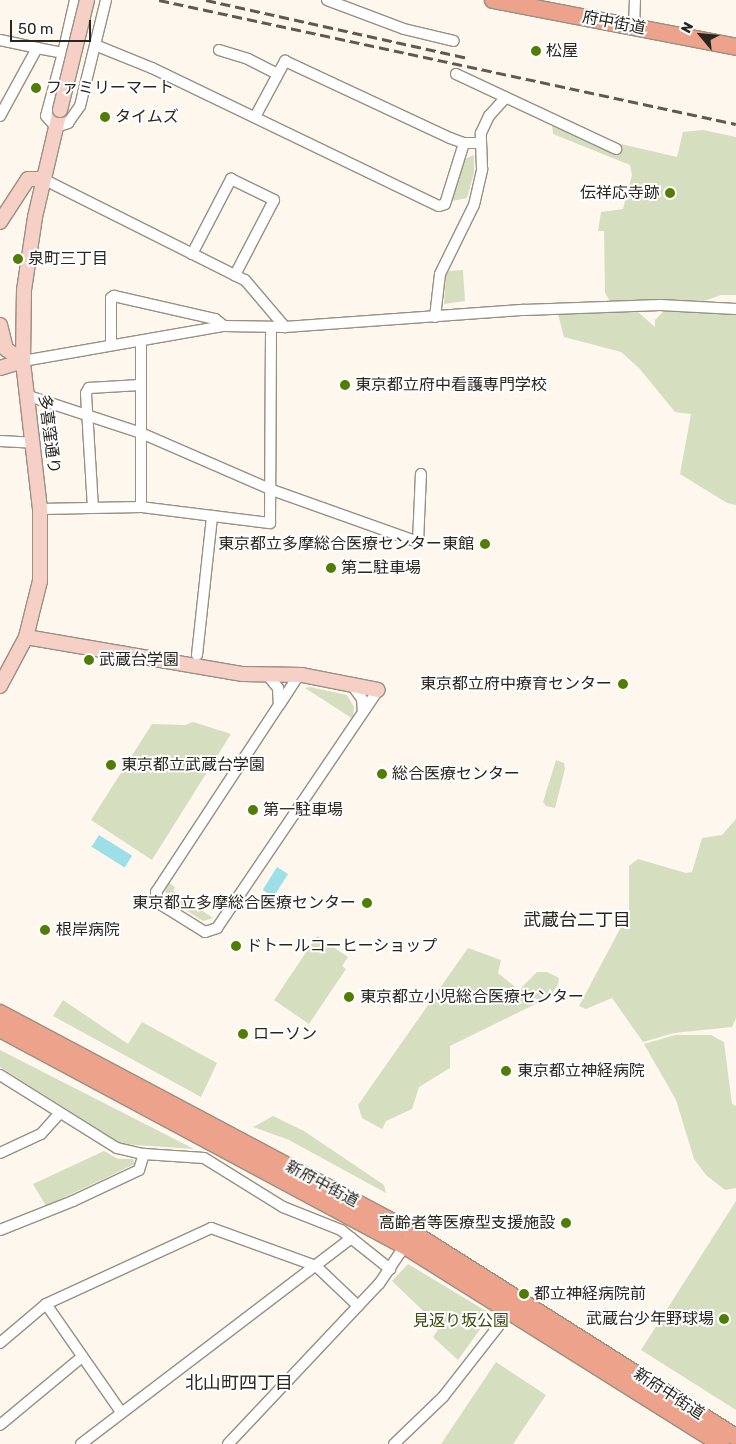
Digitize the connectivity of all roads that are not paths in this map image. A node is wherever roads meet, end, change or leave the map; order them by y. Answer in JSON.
{"nodes":[{"id":1,"x":75,"y":0,"type":"edge"},
{"id":2,"x":87,"y":0,"type":"edge"},
{"id":3,"x":106,"y":0,"type":"edge"},
{"id":4,"x":327,"y":0,"type":"edge"},
{"id":5,"x":493,"y":0,"type":"edge"},
{"id":6,"x":635,"y":0,"type":"edge"},
{"id":7,"x":511,"y":2,"type":"edge"},
{"id":8,"x":70,"y":23,"type":"junction"},
{"id":9,"x":634,"y":27,"type":"junction"},
{"id":10,"x":99,"y":29,"type":"junction"},
{"id":11,"x":0,"y":40,"type":"edge"},
{"id":12,"x":454,"y":41,"type":"dead end"},
{"id":13,"x":95,"y":45,"type":"junction"},
{"id":14,"x":736,"y":47,"type":"edge"},
{"id":15,"x":37,"y":48,"type":"junction"},
{"id":16,"x":219,"y":50,"type":"dead end"},
{"id":17,"x":63,"y":53,"type":"junction"},
{"id":18,"x":277,"y":74,"type":"junction"},
{"id":19,"x":456,"y":74,"type":"dead end"},
{"id":20,"x":506,"y":97,"type":"junction"},
{"id":21,"x":0,"y":116,"type":"edge"},
{"id":22,"x":256,"y":117,"type":"junction"},
{"id":23,"x":56,"y":127,"type":"junction"},
{"id":24,"x":464,"y":143,"type":"junction"},
{"id":25,"x":480,"y":143,"type":"junction"},
{"id":26,"x":616,"y":149,"type":"dead end"},
{"id":27,"x":43,"y":179,"type":"junction"},
{"id":28,"x":0,"y":222,"type":"edge"},
{"id":29,"x":192,"y":254,"type":"junction"},
{"id":30,"x":235,"y":275,"type":"junction"},
{"id":31,"x":736,"y":309,"type":"edge"},
{"id":32,"x":435,"y":317,"type":"junction"},
{"id":33,"x":0,"y":325,"type":"edge"},
{"id":34,"x":224,"y":326,"type":"junction"},
{"id":35,"x":285,"y":327,"type":"junction"},
{"id":36,"x":272,"y":328,"type":"junction"},
{"id":37,"x":141,"y":341,"type":"junction"},
{"id":38,"x":111,"y":344,"type":"junction"},
{"id":39,"x":23,"y":361,"type":"junction"},
{"id":40,"x":0,"y":368,"type":"edge"},
{"id":41,"x":140,"y":385,"type":"junction"},
{"id":42,"x":26,"y":395,"type":"junction"},
{"id":43,"x":88,"y":415,"type":"junction"},
{"id":44,"x":141,"y":433,"type":"junction"},
{"id":45,"x":0,"y":441,"type":"edge"},
{"id":46,"x":32,"y":443,"type":"junction"},
{"id":47,"x":421,"y":474,"type":"dead end"},
{"id":48,"x":272,"y":490,"type":"junction"},
{"id":49,"x":140,"y":507,"type":"junction"},
{"id":50,"x":93,"y":508,"type":"junction"},
{"id":51,"x":40,"y":509,"type":"junction"},
{"id":52,"x":212,"y":516,"type":"junction"},
{"id":53,"x":26,"y":637,"type":"junction"},
{"id":54,"x":197,"y":656,"type":"dead end"},
{"id":55,"x":299,"y":675,"type":"junction"},
{"id":56,"x":268,"y":676,"type":"junction"},
{"id":57,"x":352,"y":684,"type":"junction"},
{"id":58,"x":0,"y":686,"type":"edge"},
{"id":59,"x":378,"y":690,"type":"joint"},
{"id":60,"x":279,"y":705,"type":"junction"},
{"id":61,"x":363,"y":712,"type":"junction"},
{"id":62,"x":0,"y":1013,"type":"edge"},
{"id":63,"x":0,"y":1028,"type":"edge"},
{"id":64,"x":0,"y":1075,"type":"edge"},
{"id":65,"x":59,"y":1114,"type":"junction"},
{"id":66,"x":0,"y":1153,"type":"edge"},
{"id":67,"x":144,"y":1154,"type":"junction"},
{"id":68,"x":0,"y":1230,"type":"edge"},
{"id":69,"x":351,"y":1238,"type":"junction"},
{"id":70,"x":409,"y":1239,"type":"junction"},
{"id":71,"x":316,"y":1266,"type":"junction"},
{"id":72,"x":390,"y":1269,"type":"junction"},
{"id":73,"x":46,"y":1304,"type":"junction"},
{"id":74,"x":358,"y":1306,"type":"junction"},
{"id":75,"x":511,"y":1310,"type":"junction"},
{"id":76,"x":0,"y":1343,"type":"edge"},
{"id":77,"x":82,"y":1357,"type":"junction"},
{"id":78,"x":121,"y":1412,"type":"junction"},
{"id":79,"x":0,"y":1425,"type":"edge"},
{"id":80,"x":736,"y":1436,"type":"edge"},
{"id":81,"x":81,"y":1444,"type":"edge"},
{"id":82,"x":228,"y":1444,"type":"edge"},
{"id":83,"x":394,"y":1444,"type":"edge"},
{"id":84,"x":721,"y":1444,"type":"edge"}],
"edges":[{"from":1,"to":8,"type":"street"},
{"from":2,"to":23,"type":"main road","name":"多喜窪通り","bridge":true},
{"from":3,"to":10,"type":"street"},
{"from":4,"to":12,"type":"street"},
{"from":5,"to":7,"type":"main road","name":"府中街道"},
{"from":6,"to":9,"type":"street"},
{"from":7,"to":9,"type":"main road","name":"府中街道"},
{"from":8,"to":10,"type":"street"},
{"from":8,"to":17,"type":"street"},
{"from":9,"to":14,"type":"main road","name":"府中街道"},
{"from":10,"to":13,"type":"street"},
{"from":11,"to":15,"type":"street"},
{"from":13,"to":22,"type":"street"},
{"from":13,"to":23,"type":"street"},
{"from":15,"to":17,"type":"street"},
{"from":15,"to":21,"type":"street"},
{"from":16,"to":18,"type":"street"},
{"from":17,"to":23,"type":"street"},
{"from":18,"to":22,"type":"street"},
{"from":18,"to":24,"type":"street"},
{"from":19,"to":20,"type":"street"},
{"from":20,"to":25,"type":"street"},
{"from":20,"to":26,"type":"street"},
{"from":22,"to":24,"type":"street"},
{"from":23,"to":27,"type":"main road","name":"多喜窪通り"},
{"from":24,"to":25,"type":"street"},
{"from":25,"to":32,"type":"street"},
{"from":27,"to":28,"type":"main road"},
{"from":27,"to":29,"type":"street"},
{"from":27,"to":39,"type":"main road","name":"多喜窪通り"},
{"from":29,"to":30,"type":"street"},
{"from":29,"to":30,"type":"street"},
{"from":30,"to":35,"type":"street"},
{"from":31,"to":32,"type":"street"},
{"from":32,"to":35,"type":"street"},
{"from":33,"to":39,"type":"main road"},
{"from":34,"to":36,"type":"street"},
{"from":34,"to":37,"type":"street"},
{"from":34,"to":38,"type":"street"},
{"from":35,"to":36,"type":"street"},
{"from":36,"to":48,"type":"street"},
{"from":37,"to":38,"type":"street"},
{"from":37,"to":41,"type":"street"},
{"from":38,"to":39,"type":"street"},
{"from":39,"to":40,"type":"main road"},
{"from":39,"to":42,"type":"main road","name":"多喜窪通り"},
{"from":41,"to":43,"type":"street"},
{"from":41,"to":44,"type":"street"},
{"from":42,"to":43,"type":"street"},
{"from":42,"to":46,"type":"main road","name":"多喜窪通り"},
{"from":43,"to":44,"type":"street"},
{"from":43,"to":50,"type":"street"},
{"from":44,"to":48,"type":"street"},
{"from":44,"to":49,"type":"street"},
{"from":45,"to":46,"type":"street"},
{"from":46,"to":51,"type":"main road","name":"多喜窪通り"},
{"from":47,"to":48,"type":"street"},
{"from":48,"to":52,"type":"street"},
{"from":49,"to":50,"type":"street"},
{"from":49,"to":52,"type":"street"},
{"from":50,"to":51,"type":"street"},
{"from":51,"to":53,"type":"main road","name":"多喜窪通り"},
{"from":52,"to":54,"type":"street"},
{"from":53,"to":56,"type":"main road"},
{"from":53,"to":58,"type":"main road","name":"多喜窪通り"},
{"from":55,"to":56,"type":"main road"},
{"from":55,"to":57,"type":"main road"},
{"from":55,"to":60,"type":"street"},
{"from":56,"to":60,"type":"street"},
{"from":57,"to":59,"type":"main road"},
{"from":57,"to":61,"type":"street"},
{"from":59,"to":61,"type":"street"},
{"from":60,"to":61,"type":"street"},
{"from":62,"to":70,"type":"main road","name":"新府中街道"},
{"from":63,"to":70,"type":"main road","name":"新府中街道"},
{"from":64,"to":65,"type":"street"},
{"from":65,"to":66,"type":"street"},
{"from":65,"to":67,"type":"street"},
{"from":67,"to":68,"type":"street"},
{"from":67,"to":69,"type":"street"},
{"from":69,"to":71,"type":"street"},
{"from":69,"to":72,"type":"street"},
{"from":70,"to":72,"type":"street"},
{"from":70,"to":75,"type":"main road","name":"新府中街道"},
{"from":70,"to":80,"type":"main road","name":"新府中街道"},
{"from":71,"to":73,"type":"street"},
{"from":71,"to":74,"type":"street"},
{"from":71,"to":78,"type":"street"},
{"from":72,"to":74,"type":"street"},
{"from":73,"to":76,"type":"street"},
{"from":73,"to":77,"type":"street"},
{"from":74,"to":82,"type":"street"},
{"from":75,"to":83,"type":"street"},
{"from":75,"to":84,"type":"main road","name":"新府中街道"},
{"from":77,"to":78,"type":"street"},
{"from":77,"to":79,"type":"street"},
{"from":78,"to":81,"type":"street"}]}
